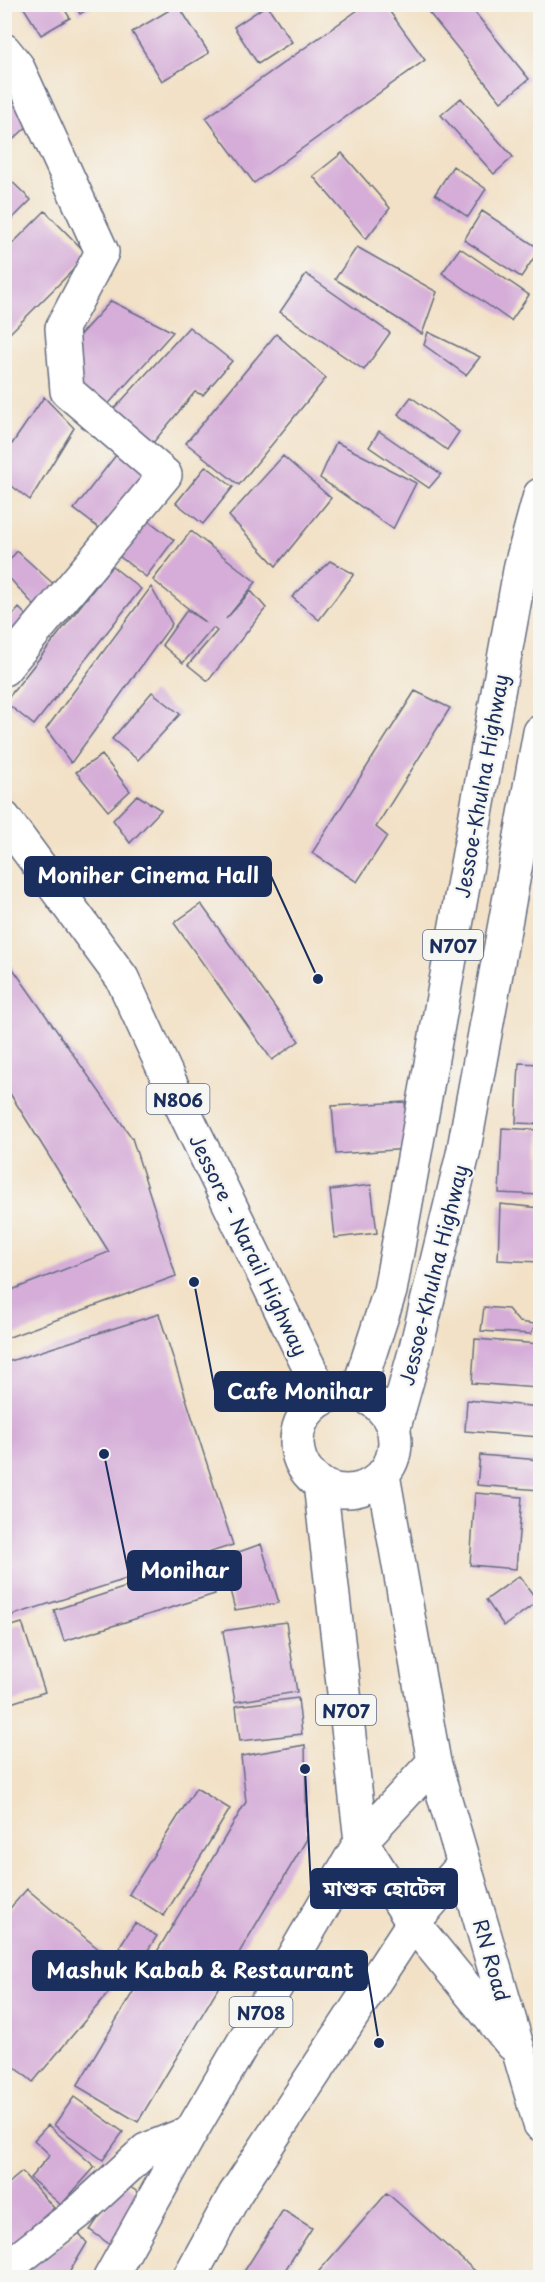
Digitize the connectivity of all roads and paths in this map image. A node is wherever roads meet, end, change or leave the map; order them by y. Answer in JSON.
{"nodes":[{"id":1,"x":4,"y":50,"type":"edge"},
{"id":2,"x":540,"y":495,"type":"edge"},
{"id":3,"x":4,"y":669,"type":"edge"},
{"id":4,"x":540,"y":732,"type":"edge"},
{"id":5,"x":4,"y":818,"type":"edge"},
{"id":6,"x":357,"y":1394,"type":"junction"},
{"id":7,"x":324,"y":1398,"type":"junction"},
{"id":8,"x":394,"y":1427,"type":"junction"},
{"id":9,"x":383,"y":1475,"type":"junction"},
{"id":10,"x":320,"y":1483,"type":"junction"},
{"id":11,"x":434,"y":1762,"type":"junction"},
{"id":12,"x":361,"y":1841,"type":"junction"},
{"id":13,"x":464,"y":1864,"type":"junction"},
{"id":14,"x":413,"y":1923,"type":"junction"},
{"id":15,"x":520,"y":2055,"type":"junction"},
{"id":16,"x":540,"y":2124,"type":"edge"},
{"id":17,"x":191,"y":2132,"type":"junction"},
{"id":18,"x":4,"y":2270,"type":"edge"},
{"id":19,"x":110,"y":2277,"type":"edge"},
{"id":20,"x":189,"y":2277,"type":"edge"}],
"edges":[{"from":1,"to":3,"type":"main road"},
{"from":2,"to":6,"type":"main road","name":"Jessoe-Khulna Highway","number":"N707"},
{"from":4,"to":8,"type":"main road","name":"Jessoe-Khulna Highway","number":"N707"},
{"from":5,"to":7,"type":"main road","name":"Jessore - Narail Highway","number":"N806"},
{"from":6,"to":7,"type":"main road"},
{"from":6,"to":8,"type":"main road"},
{"from":7,"to":10,"type":"main road"},
{"from":8,"to":9,"type":"main road","number":"N707"},
{"from":9,"to":10,"type":"main road"},
{"from":9,"to":11,"type":"main road","number":"N707"},
{"from":10,"to":12,"type":"main road","number":"N707"},
{"from":11,"to":12,"type":"main road","number":"N708"},
{"from":11,"to":13,"type":"main road","number":"N707"},
{"from":12,"to":14,"type":"main road","number":"N707"},
{"from":12,"to":17,"type":"main road","number":"N708"},
{"from":13,"to":14,"type":"main road"},
{"from":13,"to":15,"type":"main road","name":"RN Road","number":"N707"},
{"from":14,"to":15,"type":"main road","name":"RN Road","number":"N707"},
{"from":14,"to":20,"type":"main road"},
{"from":15,"to":16,"type":"main road","name":"RN Road","number":"N707"},
{"from":17,"to":18,"type":"main road"},
{"from":17,"to":19,"type":"main road","number":"N708"}]}
